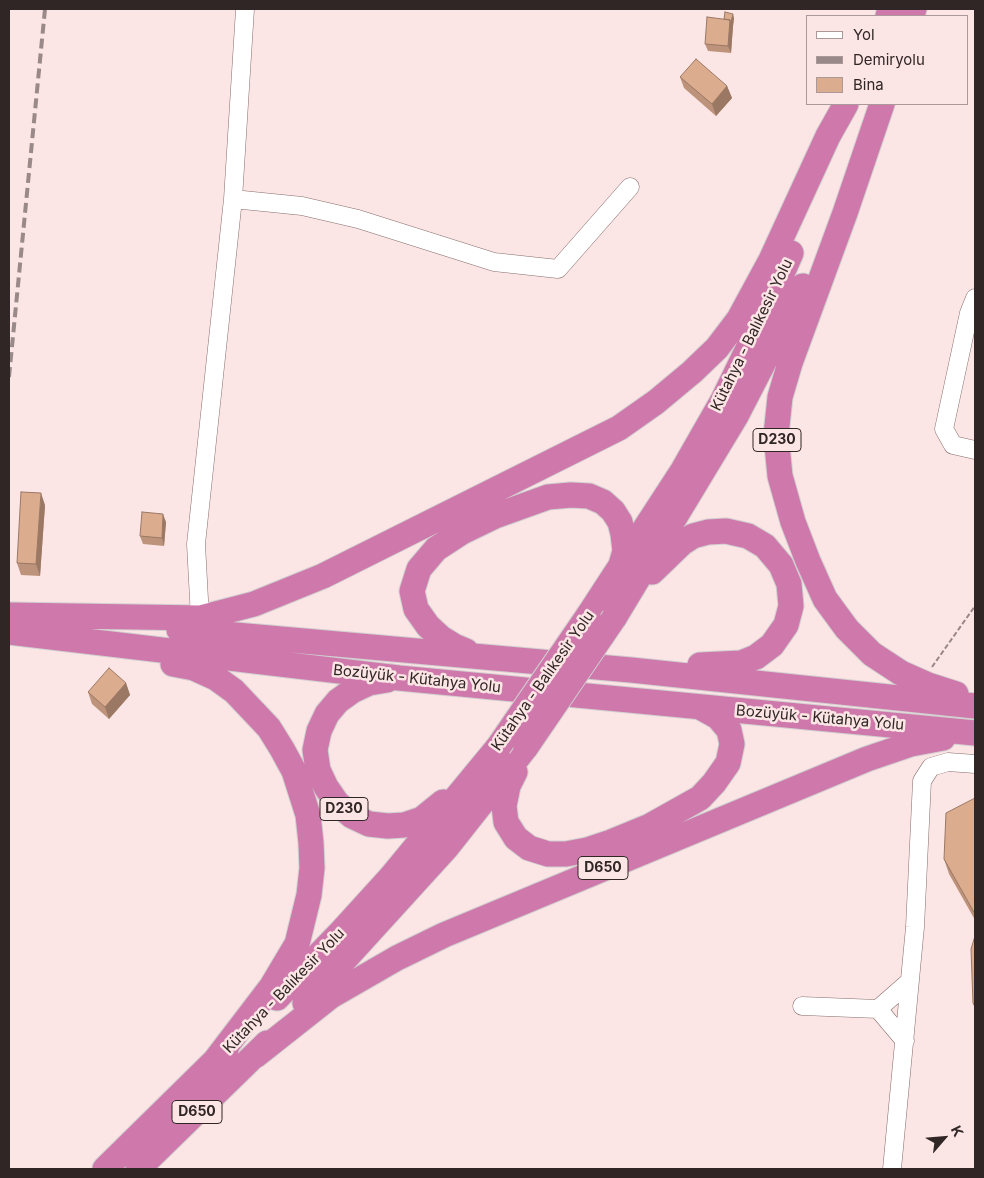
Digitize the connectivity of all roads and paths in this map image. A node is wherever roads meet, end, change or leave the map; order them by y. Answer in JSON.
{"nodes":[{"id":1,"x":245,"y":9,"type":"edge"},
{"id":2,"x":845,"y":105,"type":"edge"},
{"id":3,"x":854,"y":105,"type":"edge"},
{"id":4,"x":881,"y":105,"type":"edge"},
{"id":5,"x":881,"y":105,"type":"edge"},
{"id":6,"x":630,"y":187,"type":"dead end"},
{"id":7,"x":233,"y":199,"type":"junction"},
{"id":8,"x":974,"y":304,"type":"edge"},
{"id":9,"x":975,"y":450,"type":"edge"},
{"id":10,"x":619,"y":570,"type":"junction"},
{"id":11,"x":975,"y":606,"type":"edge"},
{"id":12,"x":9,"y":615,"type":"edge"},
{"id":13,"x":200,"y":618,"type":"junction"},
{"id":14,"x":614,"y":618,"type":"junction"},
{"id":15,"x":9,"y":632,"type":"edge"},
{"id":16,"x":480,"y":656,"type":"junction"},
{"id":17,"x":631,"y":670,"type":"junction"},
{"id":18,"x":399,"y":678,"type":"junction"},
{"id":19,"x":917,"y":680,"type":"junction"},
{"id":20,"x":975,"y":700,"type":"edge"},
{"id":21,"x":975,"y":706,"type":"edge"},
{"id":22,"x":700,"y":707,"type":"junction"},
{"id":23,"x":975,"y":734,"type":"edge"},
{"id":24,"x":498,"y":746,"type":"junction"},
{"id":25,"x":526,"y":747,"type":"junction"},
{"id":26,"x":975,"y":764,"type":"edge"},
{"id":27,"x":910,"y":981,"type":"junction"},
{"id":28,"x":802,"y":1006,"type":"dead end"},
{"id":29,"x":878,"y":1009,"type":"junction"},
{"id":30,"x":905,"y":1041,"type":"junction"},
{"id":31,"x":255,"y":1056,"type":"junction"},
{"id":32,"x":214,"y":1062,"type":"junction"},
{"id":33,"x":105,"y":1169,"type":"edge"},
{"id":34,"x":138,"y":1169,"type":"edge"},
{"id":35,"x":892,"y":1169,"type":"edge"}],
"edges":[{"from":1,"to":7,"type":"street"},
{"from":2,"to":13,"type":"highway"},
{"from":3,"to":10,"type":"highway","name":"Kütahya - Balıkesir Yolu","number":"D230"},
{"from":4,"to":14,"type":"highway","name":"Kütahya - Balıkesir Yolu"},
{"from":5,"to":19,"type":"highway","number":"D230"},
{"from":6,"to":7,"type":"street"},
{"from":7,"to":13,"type":"street"},
{"from":8,"to":9,"type":"street"},
{"from":10,"to":16,"type":"highway"},
{"from":10,"to":24,"type":"highway","name":"Kütahya - Balıkesir Yolu","number":"D230","bridge":true},
{"from":11,"to":19,"type":"path"},
{"from":12,"to":13,"type":"highway"},
{"from":12,"to":16,"type":"highway","name":"Bozüyük - Kütahya Yolu"},
{"from":14,"to":17,"type":"highway"},
{"from":14,"to":25,"type":"highway","name":"Kütahya - Balıkesir Yolu","bridge":true},
{"from":15,"to":18,"type":"highway","name":"Bozüyük - Kütahya Yolu"},
{"from":15,"to":32,"type":"highway"},
{"from":16,"to":17,"type":"highway","name":"Bozüyük - Kütahya Yolu"},
{"from":17,"to":21,"type":"highway","name":"Bozüyük - Kütahya Yolu"},
{"from":18,"to":22,"type":"highway","name":"Bozüyük - Kütahya Yolu","number":"D230"},
{"from":18,"to":24,"type":"highway","number":"D230"},
{"from":19,"to":20,"type":"highway","number":"D230"},
{"from":22,"to":23,"type":"highway","name":"Bozüyük - Kütahya Yolu","number":"D230"},
{"from":22,"to":25,"type":"highway"},
{"from":23,"to":31,"type":"highway","number":"D650"},
{"from":24,"to":32,"type":"highway","name":"Kütahya - Balıkesir Yolu","number":"D650"},
{"from":25,"to":31,"type":"highway","name":"Kütahya - Balıkesir Yolu"},
{"from":26,"to":27,"type":"street"},
{"from":27,"to":29,"type":"street"},
{"from":27,"to":30,"type":"street"},
{"from":28,"to":29,"type":"street"},
{"from":29,"to":30,"type":"street"},
{"from":30,"to":35,"type":"street"},
{"from":31,"to":34,"type":"highway","name":"Kütahya - Balıkesir Yolu","number":"D650"},
{"from":32,"to":33,"type":"highway","name":"Kütahya - Balıkesir Yolu","number":"D650"}]}
